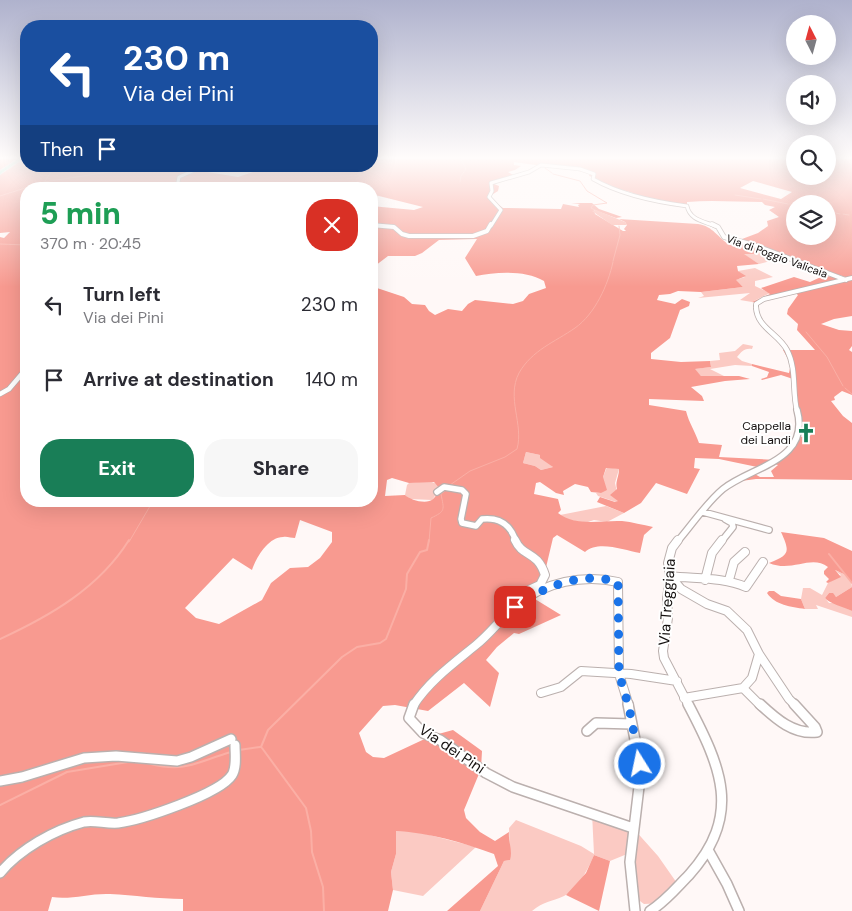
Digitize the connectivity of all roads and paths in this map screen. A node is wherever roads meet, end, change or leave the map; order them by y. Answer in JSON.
{"nodes":[{"id":1,"x":493,"y":202,"type":"edge"},
{"id":2,"x":657,"y":202,"type":"edge"},
{"id":3,"x":378,"y":226,"type":"edge"},
{"id":4,"x":849,"y":279,"type":"edge"},
{"id":5,"x":20,"y":376,"type":"edge"},
{"id":6,"x":0,"y":394,"type":"edge"},
{"id":7,"x":437,"y":492,"type":"dead end"},
{"id":8,"x":703,"y":512,"type":"junction"},
{"id":9,"x":725,"y":519,"type":"junction"},
{"id":10,"x":768,"y":530,"type":"dead end"},
{"id":11,"x":745,"y":552,"type":"dead end"},
{"id":12,"x":763,"y":562,"type":"dead end"},
{"id":13,"x":670,"y":576,"type":"junction"},
{"id":14,"x":705,"y":580,"type":"junction"},
{"id":15,"x":729,"y":580,"type":"junction"},
{"id":16,"x":530,"y":596,"type":"junction"},
{"id":17,"x":759,"y":654,"type":"junction"},
{"id":18,"x":619,"y":674,"type":"junction"},
{"id":19,"x":677,"y":681,"type":"junction"},
{"id":20,"x":743,"y":688,"type":"junction"},
{"id":21,"x":541,"y":693,"type":"dead end"},
{"id":22,"x":684,"y":698,"type":"junction"},
{"id":23,"x":632,"y":724,"type":"junction"},
{"id":24,"x":587,"y":731,"type":"dead end"},
{"id":25,"x":0,"y":781,"type":"edge"},
{"id":26,"x":633,"y":828,"type":"junction"},
{"id":27,"x":708,"y":850,"type":"junction"},
{"id":28,"x":0,"y":873,"type":"edge"},
{"id":29,"x":635,"y":911,"type":"edge"},
{"id":30,"x":650,"y":911,"type":"edge"},
{"id":31,"x":739,"y":911,"type":"edge"}],
"edges":[{"from":1,"to":3,"type":"street","name":"Via di Poggio Valicaia"},
{"from":2,"to":4,"type":"street","name":"Via di Poggio Valicaia"},
{"from":4,"to":8,"type":"street","name":"Via Treggiaia"},
{"from":5,"to":6,"type":"street"},
{"from":7,"to":16,"type":"street"},
{"from":8,"to":9,"type":"street"},
{"from":8,"to":13,"type":"street","name":"Via Treggiaia"},
{"from":9,"to":10,"type":"street"},
{"from":9,"to":14,"type":"street"},
{"from":11,"to":15,"type":"street"},
{"from":12,"to":15,"type":"street"},
{"from":13,"to":14,"type":"street"},
{"from":13,"to":17,"type":"street"},
{"from":13,"to":19,"type":"street","name":"Via Treggiaia"},
{"from":14,"to":15,"type":"street"},
{"from":16,"to":18,"type":"street","name":"Via dei Pini"},
{"from":16,"to":26,"type":"street","name":"Via dei Pini"},
{"from":17,"to":20,"type":"street"},
{"from":17,"to":20,"type":"street"},
{"from":18,"to":19,"type":"street"},
{"from":18,"to":21,"type":"street"},
{"from":18,"to":23,"type":"street"},
{"from":19,"to":22,"type":"street","name":"Via Treggiaia"},
{"from":20,"to":22,"type":"street"},
{"from":22,"to":27,"type":"street","name":"Via Treggiaia"},
{"from":23,"to":24,"type":"street"},
{"from":23,"to":26,"type":"street"},
{"from":25,"to":28,"type":"street"},
{"from":26,"to":29,"type":"street"},
{"from":27,"to":30,"type":"street","name":"Via Treggiaia"},
{"from":27,"to":31,"type":"street"}]}
